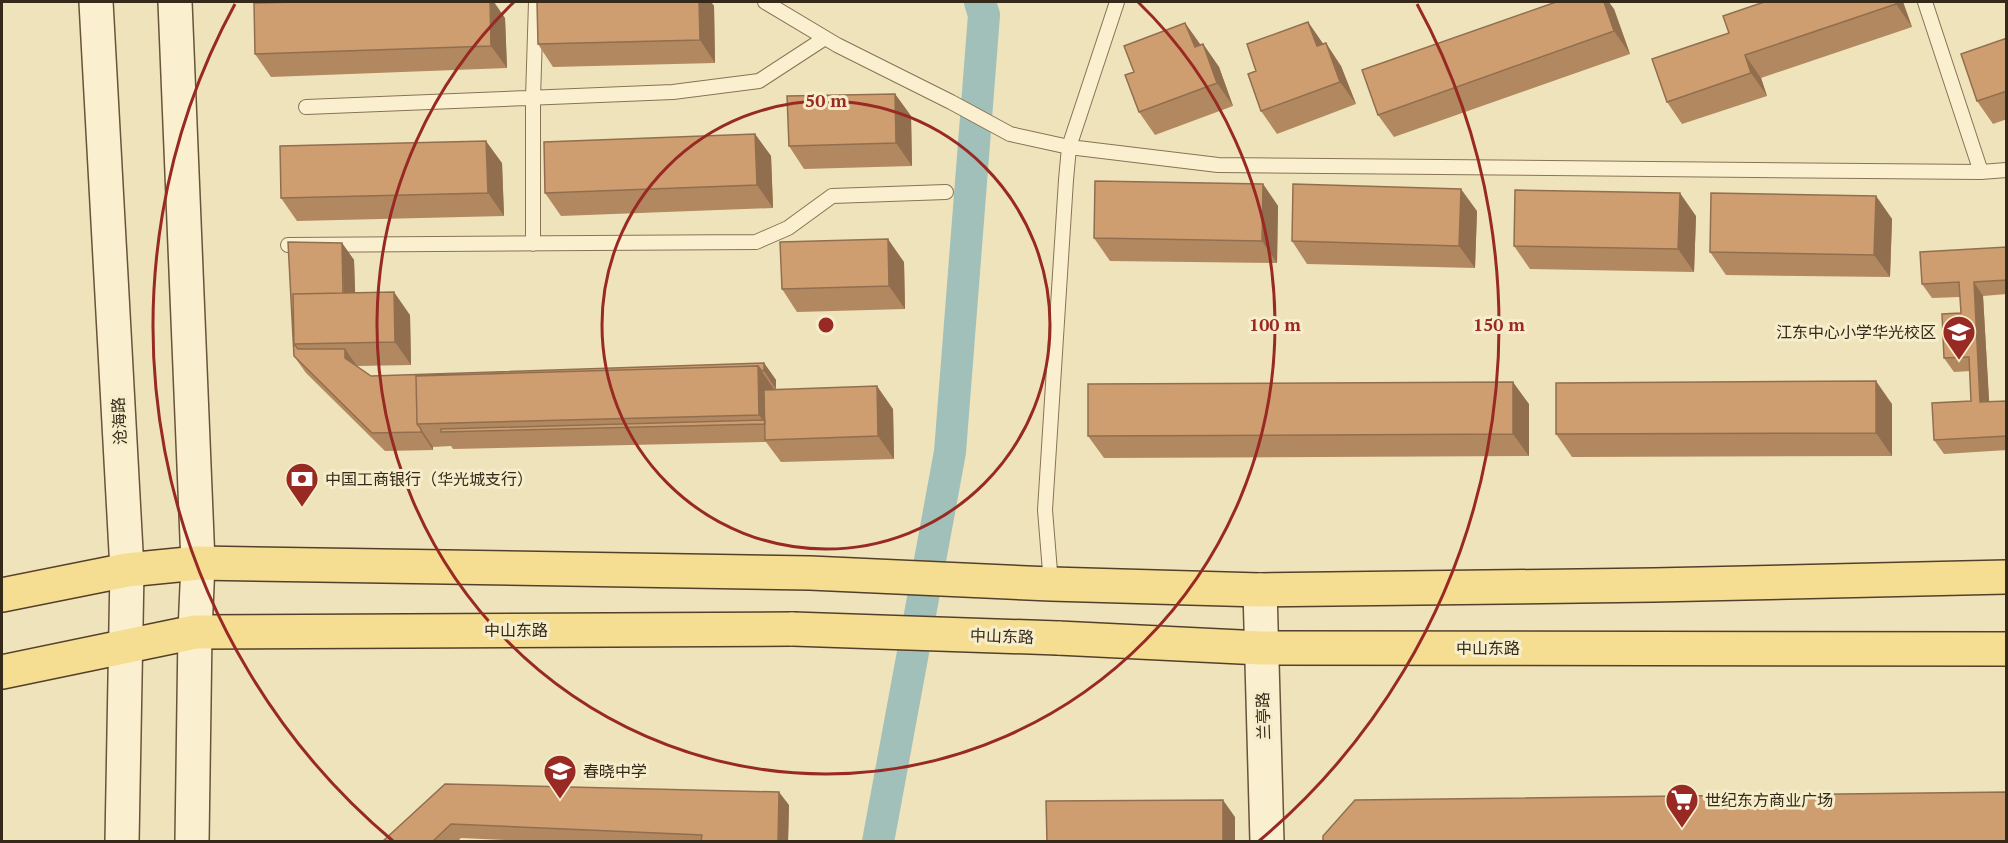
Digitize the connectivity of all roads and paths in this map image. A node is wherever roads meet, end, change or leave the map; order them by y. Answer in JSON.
{"nodes":[{"id":1,"x":96,"y":2,"type":"edge"},
{"id":2,"x":175,"y":2,"type":"edge"},
{"id":3,"x":537,"y":2,"type":"edge"},
{"id":4,"x":765,"y":2,"type":"edge"},
{"id":5,"x":1117,"y":2,"type":"edge"},
{"id":6,"x":1925,"y":2,"type":"edge"},
{"id":7,"x":825,"y":38,"type":"junction"},
{"id":8,"x":533,"y":98,"type":"junction"},
{"id":9,"x":306,"y":107,"type":"dead end"},
{"id":10,"x":1069,"y":147,"type":"junction"},
{"id":11,"x":2007,"y":170,"type":"edge"},
{"id":12,"x":1981,"y":172,"type":"junction"},
{"id":13,"x":946,"y":192,"type":"dead end"},
{"id":14,"x":533,"y":244,"type":"junction"},
{"id":15,"x":288,"y":245,"type":"edge"},
{"id":16,"x":198,"y":563,"type":"junction"},
{"id":17,"x":127,"y":570,"type":"junction"},
{"id":18,"x":2007,"y":577,"type":"edge"},
{"id":19,"x":1051,"y":584,"type":"junction"},
{"id":20,"x":1260,"y":590,"type":"junction"},
{"id":21,"x":2,"y":595,"type":"edge"},
{"id":22,"x":195,"y":632,"type":"junction"},
{"id":23,"x":125,"y":646,"type":"junction"},
{"id":24,"x":1262,"y":648,"type":"junction"},
{"id":25,"x":2007,"y":649,"type":"edge"},
{"id":26,"x":12,"y":670,"type":"edge"},
{"id":27,"x":122,"y":842,"type":"edge"},
{"id":28,"x":192,"y":842,"type":"edge"},
{"id":29,"x":1267,"y":842,"type":"edge"}],
"edges":[{"from":1,"to":17,"type":"main road","name":"沧海路"},
{"from":2,"to":16,"type":"main road"},
{"from":3,"to":8,"type":"lane"},
{"from":4,"to":7,"type":"lane"},
{"from":5,"to":10,"type":"lane"},
{"from":6,"to":12,"type":"lane"},
{"from":7,"to":8,"type":"lane"},
{"from":7,"to":10,"type":"lane"},
{"from":8,"to":9,"type":"lane"},
{"from":8,"to":14,"type":"lane"},
{"from":10,"to":12,"type":"lane"},
{"from":10,"to":19,"type":"lane"},
{"from":11,"to":12,"type":"lane"},
{"from":13,"to":14,"type":"lane"},
{"from":14,"to":15,"type":"lane"},
{"from":16,"to":17,"type":"main road"},
{"from":16,"to":19,"type":"main road"},
{"from":16,"to":22,"type":"main road"},
{"from":17,"to":21,"type":"main road"},
{"from":17,"to":23,"type":"main road","name":"沧海路"},
{"from":18,"to":20,"type":"main road"},
{"from":19,"to":20,"type":"main road"},
{"from":20,"to":24,"type":"main road","name":"兰亭路"},
{"from":22,"to":23,"type":"main road","name":"中山东路"},
{"from":22,"to":24,"type":"main road","name":"中山东路","bridge":true},
{"from":22,"to":28,"type":"main road"},
{"from":23,"to":26,"type":"main road","name":"中山东路"},
{"from":23,"to":27,"type":"main road","name":"沧海路"},
{"from":24,"to":25,"type":"main road","name":"中山东路"},
{"from":24,"to":29,"type":"main road","name":"兰亭路"}]}
